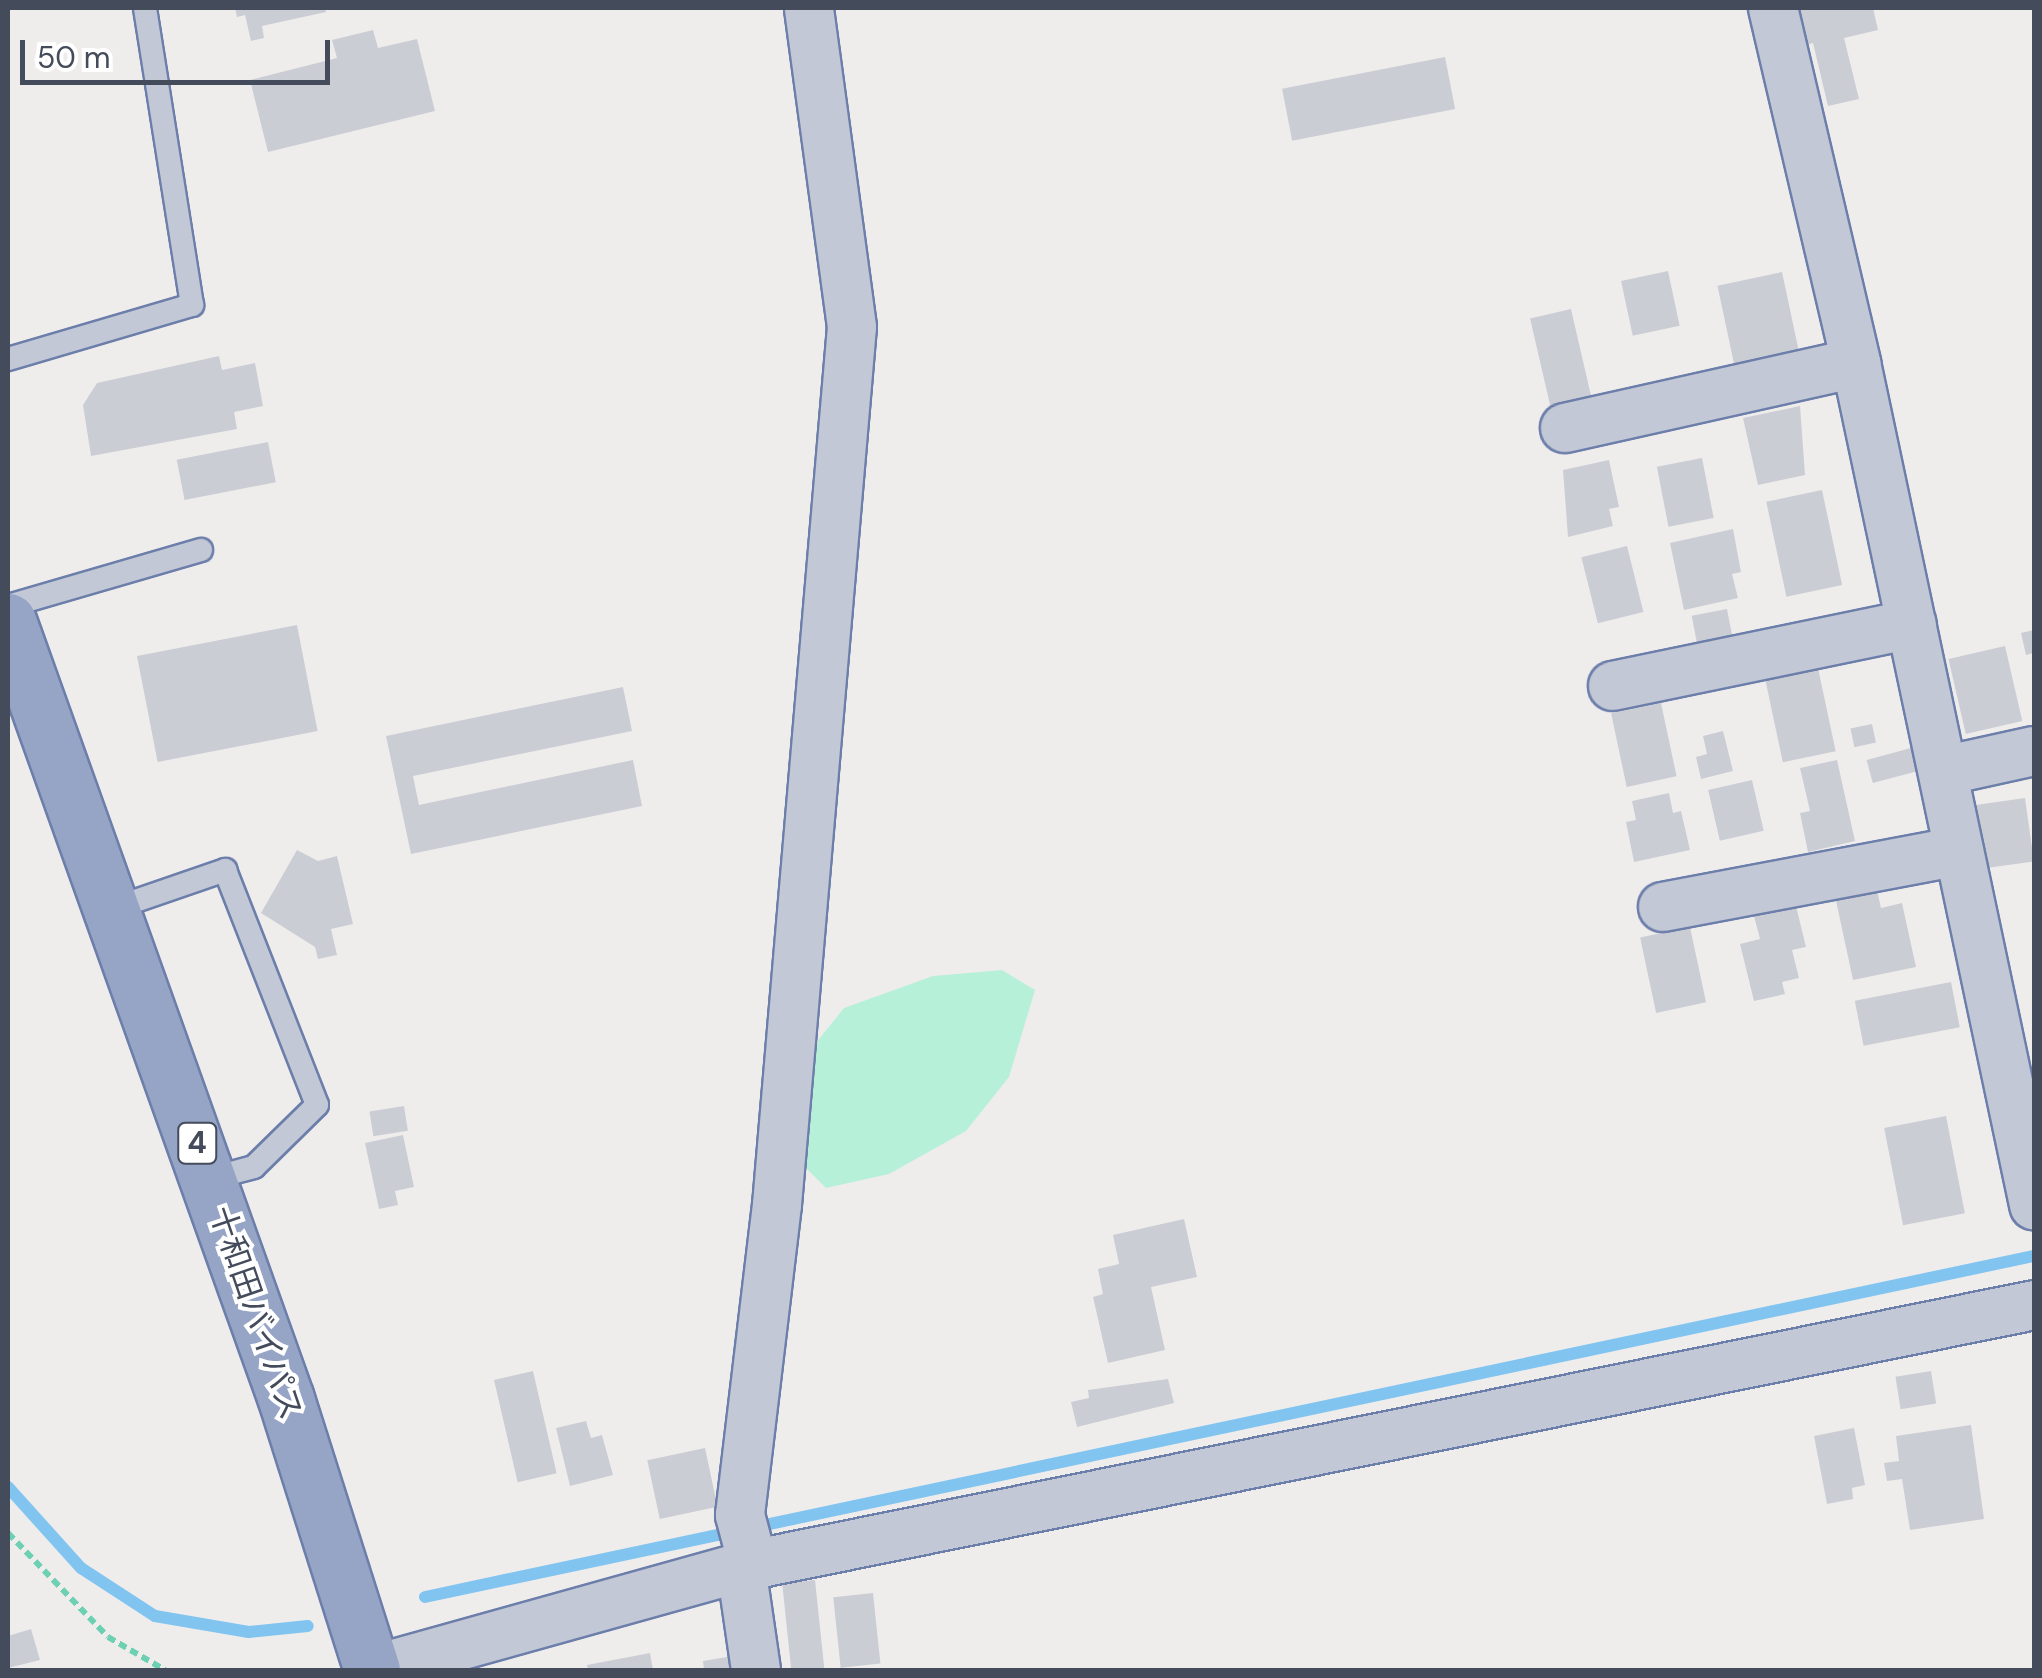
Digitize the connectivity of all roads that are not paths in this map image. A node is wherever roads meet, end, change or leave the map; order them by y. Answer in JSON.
{"nodes":[{"id":1,"x":145,"y":8,"type":"edge"},
{"id":2,"x":809,"y":8,"type":"edge"},
{"id":3,"x":1773,"y":8,"type":"edge"},
{"id":4,"x":8,"y":359,"type":"edge"},
{"id":5,"x":1856,"y":362,"type":"junction"},
{"id":6,"x":1565,"y":428,"type":"dead end"},
{"id":7,"x":201,"y":550,"type":"dead end"},
{"id":8,"x":8,"y":606,"type":"edge"},
{"id":9,"x":8,"y":621,"type":"edge"},
{"id":10,"x":1912,"y":624,"type":"junction"},
{"id":11,"x":1613,"y":686,"type":"dead end"},
{"id":12,"x":2034,"y":751,"type":"edge"},
{"id":13,"x":1943,"y":770,"type":"junction"},
{"id":14,"x":1959,"y":851,"type":"junction"},
{"id":15,"x":1663,"y":907,"type":"dead end"},
{"id":16,"x":112,"y":909,"type":"junction"},
{"id":17,"x":209,"y":1179,"type":"junction"},
{"id":18,"x":2034,"y":1205,"type":"edge"},
{"id":19,"x":2034,"y":1305,"type":"edge"},
{"id":20,"x":745,"y":1547,"type":"junction"},
{"id":21,"x":373,"y":1670,"type":"edge"},
{"id":22,"x":756,"y":1670,"type":"edge"}],
"edges":[{"from":1,"to":4,"type":"lane"},
{"from":2,"to":20,"type":"street"},
{"from":3,"to":5,"type":"street"},
{"from":5,"to":6,"type":"street"},
{"from":5,"to":10,"type":"street"},
{"from":7,"to":8,"type":"lane"},
{"from":9,"to":16,"type":"highway","name":"十和田バイパス","number":"4"},
{"from":10,"to":11,"type":"street"},
{"from":10,"to":13,"type":"street"},
{"from":12,"to":13,"type":"street"},
{"from":13,"to":14,"type":"street"},
{"from":14,"to":15,"type":"street"},
{"from":14,"to":18,"type":"street"},
{"from":16,"to":17,"type":"highway","name":"十和田バイパス","number":"4"},
{"from":16,"to":17,"type":"lane"},
{"from":17,"to":21,"type":"highway","name":"十和田バイパス","number":"4"},
{"from":19,"to":20,"type":"street"},
{"from":20,"to":21,"type":"street"},
{"from":20,"to":22,"type":"street"}]}
